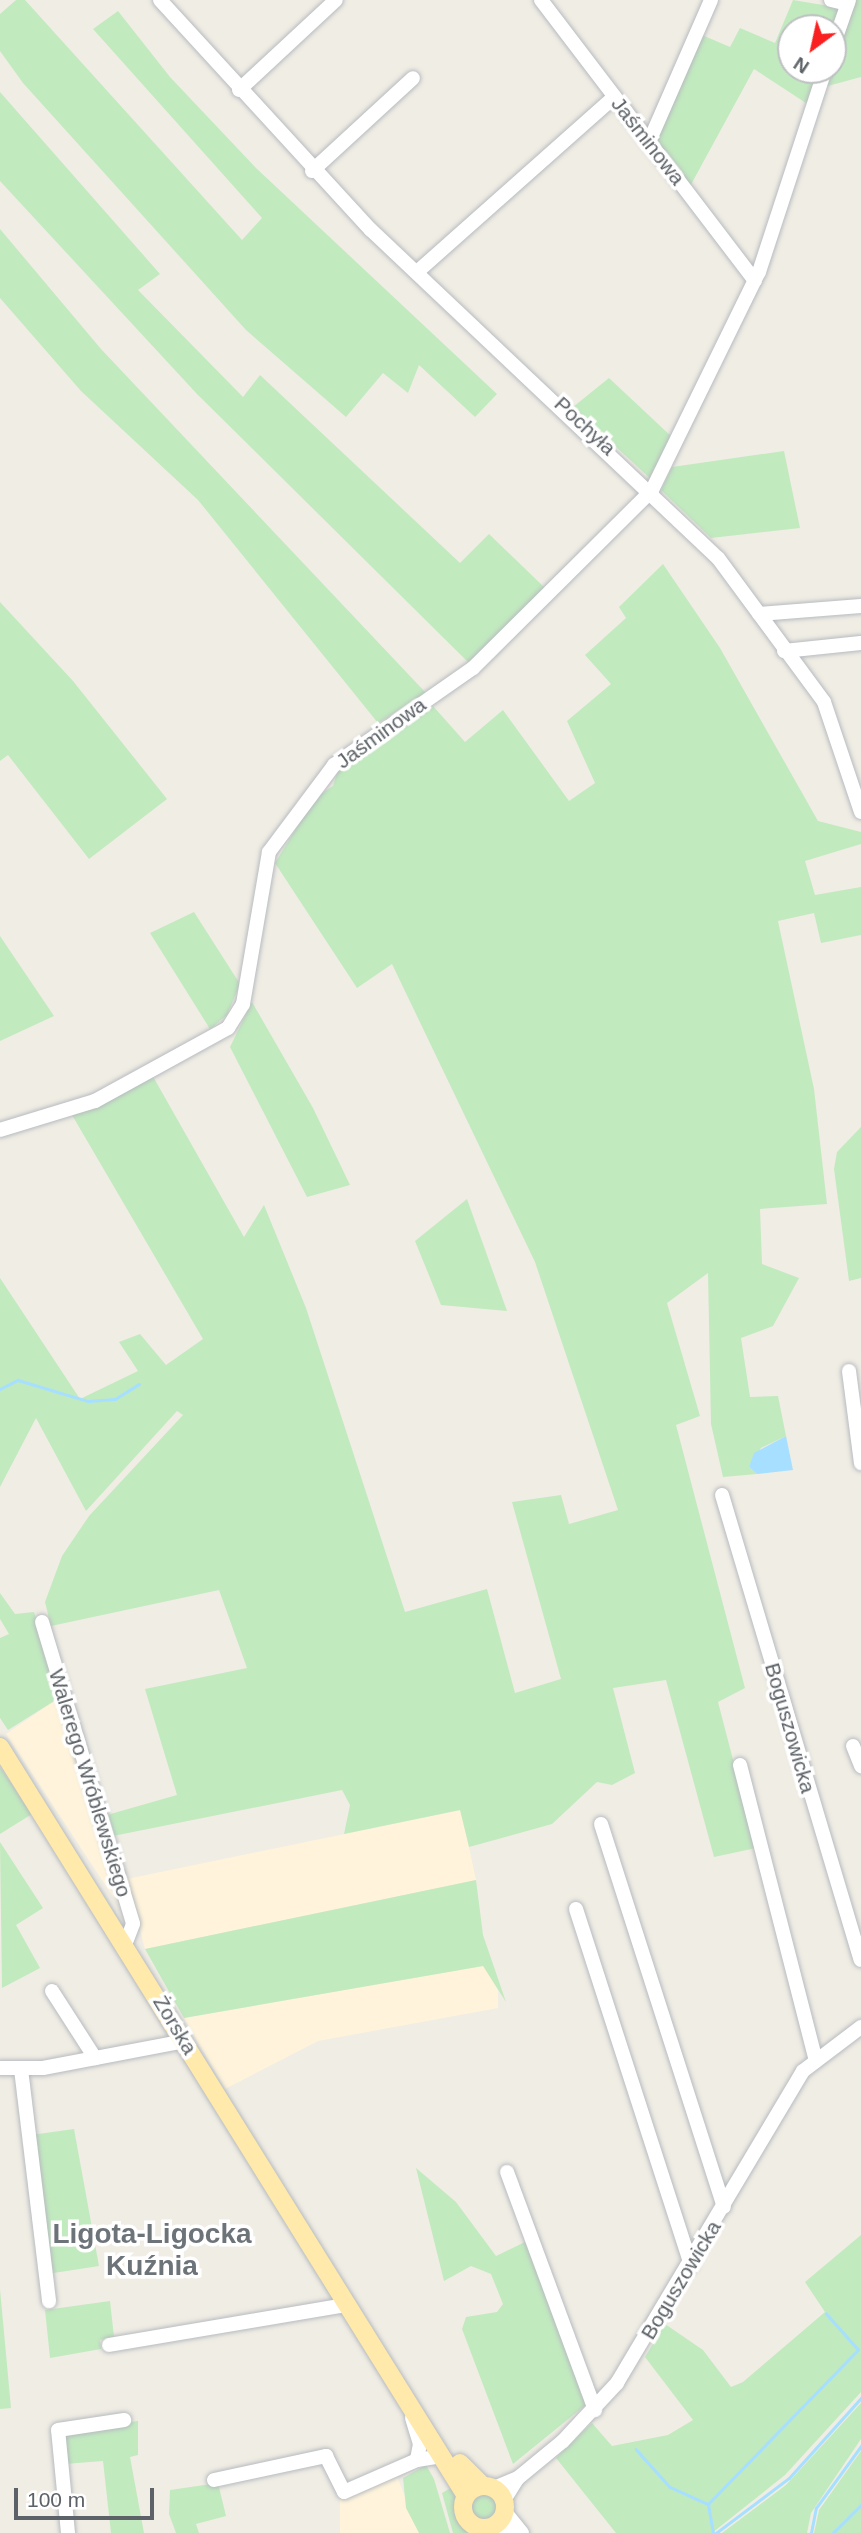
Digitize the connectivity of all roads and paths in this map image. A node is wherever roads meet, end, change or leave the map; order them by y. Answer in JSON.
{"nodes":[{"id":1,"x":160,"y":0,"type":"edge"},
{"id":2,"x":336,"y":0,"type":"edge"},
{"id":3,"x":541,"y":0,"type":"edge"},
{"id":4,"x":711,"y":0,"type":"edge"},
{"id":5,"x":831,"y":0,"type":"edge"},
{"id":6,"x":849,"y":2,"type":"edge"},
{"id":7,"x":413,"y":78,"type":"dead end"},
{"id":8,"x":820,"y":84,"type":"edge"},
{"id":9,"x":239,"y":90,"type":"junction"},
{"id":10,"x":614,"y":97,"type":"junction"},
{"id":11,"x":649,"y":142,"type":"junction"},
{"id":12,"x":312,"y":171,"type":"junction"},
{"id":13,"x":416,"y":272,"type":"junction"},
{"id":14,"x":755,"y":281,"type":"junction"},
{"id":15,"x":652,"y":490,"type":"junction"},
{"id":16,"x":861,"y":606,"type":"edge"},
{"id":17,"x":759,"y":614,"type":"junction"},
{"id":18,"x":861,"y":643,"type":"edge"},
{"id":19,"x":784,"y":651,"type":"junction"},
{"id":20,"x":861,"y":812,"type":"edge"},
{"id":21,"x":0,"y":1130,"type":"edge"},
{"id":22,"x":849,"y":1371,"type":"dead end"},
{"id":23,"x":861,"y":1463,"type":"edge"},
{"id":24,"x":722,"y":1495,"type":"dead end"},
{"id":25,"x":42,"y":1622,"type":"dead end"},
{"id":26,"x":853,"y":1746,"type":"dead end"},
{"id":27,"x":0,"y":1747,"type":"edge"},
{"id":28,"x":740,"y":1765,"type":"dead end"},
{"id":29,"x":861,"y":1766,"type":"edge"},
{"id":30,"x":601,"y":1824,"type":"dead end"},
{"id":31,"x":576,"y":1909,"type":"dead end"},
{"id":32,"x":125,"y":1945,"type":"junction"},
{"id":33,"x":861,"y":1960,"type":"edge"},
{"id":34,"x":52,"y":1991,"type":"dead end"},
{"id":35,"x":861,"y":2027,"type":"edge"},
{"id":36,"x":184,"y":2041,"type":"junction"},
{"id":37,"x":95,"y":2058,"type":"junction"},
{"id":38,"x":816,"y":2060,"type":"junction"},
{"id":39,"x":0,"y":2068,"type":"edge"},
{"id":40,"x":21,"y":2069,"type":"junction"},
{"id":41,"x":507,"y":2172,"type":"dead end"},
{"id":42,"x":724,"y":2207,"type":"junction"},
{"id":43,"x":691,"y":2265,"type":"junction"},
{"id":44,"x":48,"y":2301,"type":"dead end"},
{"id":45,"x":345,"y":2305,"type":"junction"},
{"id":46,"x":109,"y":2345,"type":"dead end"},
{"id":47,"x":382,"y":2365,"type":"junction"},
{"id":48,"x":595,"y":2410,"type":"junction"},
{"id":49,"x":411,"y":2415,"type":"junction"},
{"id":50,"x":124,"y":2420,"type":"dead end"},
{"id":51,"x":442,"y":2456,"type":"junction"},
{"id":52,"x":417,"y":2460,"type":"junction"},
{"id":53,"x":214,"y":2480,"type":"dead end"},
{"id":54,"x":466,"y":2496,"type":"junction"},
{"id":55,"x":488,"y":2514,"type":"edge"},
{"id":56,"x":68,"y":2533,"type":"edge"},
{"id":57,"x":512,"y":2533,"type":"edge"},
{"id":58,"x":522,"y":2533,"type":"edge"}],
"edges":[{"from":1,"to":9,"type":"street","name":"Pochyła"},
{"from":2,"to":9,"type":"street"},
{"from":3,"to":10,"type":"street","name":"Jaśminowa"},
{"from":4,"to":11,"type":"street"},
{"from":5,"to":6,"type":"street"},
{"from":7,"to":12,"type":"street"},
{"from":8,"to":14,"type":"street","name":"Jaśminowa"},
{"from":9,"to":12,"type":"street","name":"Pochyła"},
{"from":10,"to":11,"type":"street","name":"Jaśminowa"},
{"from":10,"to":13,"type":"street"},
{"from":11,"to":14,"type":"street","name":"Jaśminowa"},
{"from":12,"to":13,"type":"street","name":"Pochyła"},
{"from":13,"to":15,"type":"street","name":"Pochyła"},
{"from":14,"to":15,"type":"street","name":"Jaśminowa"},
{"from":15,"to":17,"type":"street","name":"Pochyła"},
{"from":15,"to":21,"type":"street","name":"Jaśminowa"},
{"from":16,"to":17,"type":"street"},
{"from":17,"to":19,"type":"street","name":"Pochyła"},
{"from":18,"to":19,"type":"street"},
{"from":19,"to":20,"type":"street","name":"Pochyła"},
{"from":22,"to":23,"type":"street"},
{"from":24,"to":33,"type":"street","name":"Boguszowicka"},
{"from":25,"to":32,"type":"street","name":"Walerego Wróblewskiego"},
{"from":26,"to":29,"type":"street"},
{"from":27,"to":32,"type":"main road","name":"Żorska"},
{"from":28,"to":38,"type":"street"},
{"from":30,"to":42,"type":"street"},
{"from":31,"to":43,"type":"street"},
{"from":32,"to":36,"type":"main road","name":"Żorska"},
{"from":34,"to":37,"type":"street"},
{"from":35,"to":38,"type":"street","name":"Boguszowicka"},
{"from":36,"to":37,"type":"street"},
{"from":36,"to":45,"type":"main road","name":"Żorska"},
{"from":37,"to":40,"type":"street"},
{"from":38,"to":42,"type":"street","name":"Boguszowicka"},
{"from":39,"to":40,"type":"street"},
{"from":40,"to":44,"type":"street"},
{"from":41,"to":48,"type":"street"},
{"from":42,"to":43,"type":"street","name":"Boguszowicka"},
{"from":43,"to":48,"type":"street","name":"Boguszowicka"},
{"from":45,"to":46,"type":"street"},
{"from":45,"to":47,"type":"main road","name":"Żorska"},
{"from":47,"to":49,"type":"main road","name":"Żorska"},
{"from":47,"to":55,"type":"main road","name":"Żorska"},
{"from":48,"to":55,"type":"street","name":"Boguszowicka"},
{"from":49,"to":51,"type":"main road","name":"Żorska"},
{"from":49,"to":52,"type":"street","name":"Żorska"},
{"from":50,"to":56,"type":"street"},
{"from":51,"to":52,"type":"street"},
{"from":51,"to":54,"type":"main road","name":"Żorska"},
{"from":52,"to":53,"type":"street"},
{"from":54,"to":55,"type":"main road"},
{"from":54,"to":55,"type":"main road"},
{"from":55,"to":57,"type":"street","name":"Żorska"},
{"from":55,"to":58,"type":"street","name":"Żorska"}]}
